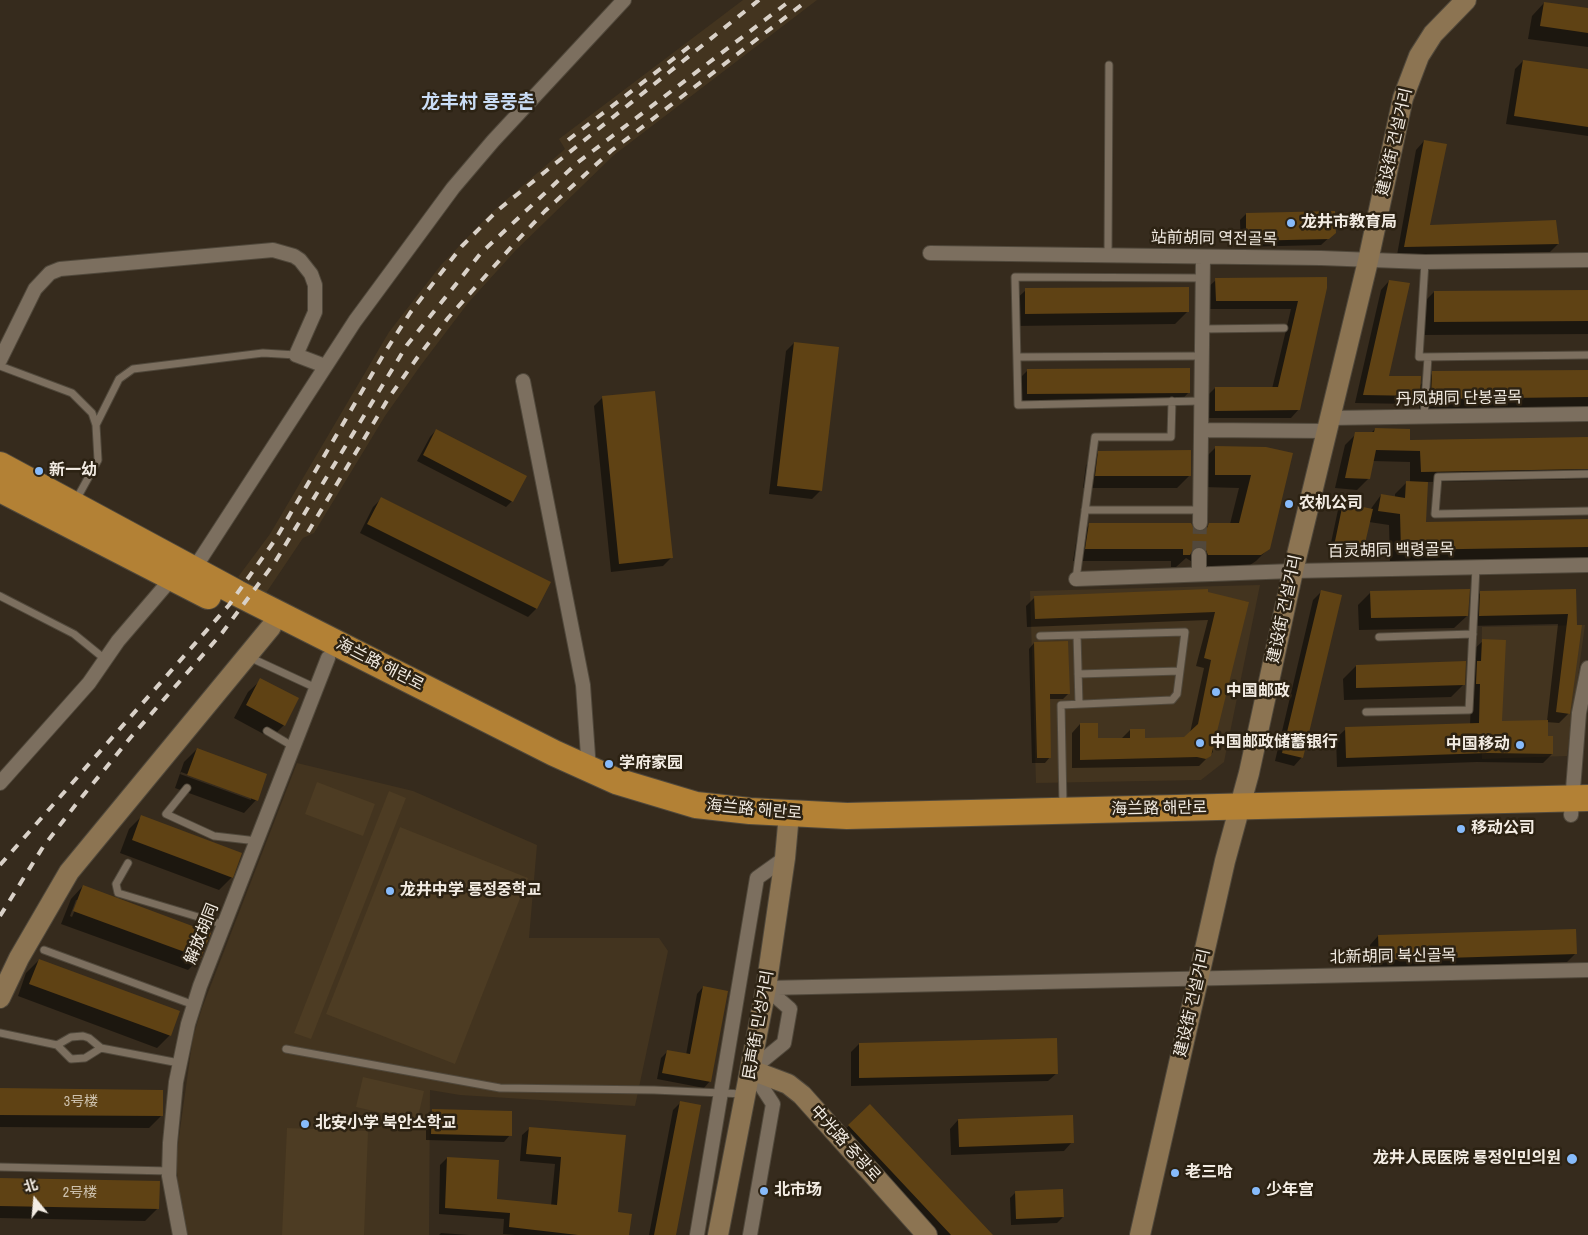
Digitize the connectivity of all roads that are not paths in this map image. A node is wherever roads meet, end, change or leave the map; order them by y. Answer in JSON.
{"nodes":[{"id":1,"x":624,"y":0,"type":"edge"},
{"id":2,"x":1466,"y":0,"type":"edge"},
{"id":3,"x":1109,"y":65,"type":"dead end"},
{"id":4,"x":930,"y":253,"type":"dead end"},
{"id":5,"x":1108,"y":255,"type":"junction"},
{"id":6,"x":1203,"y":257,"type":"junction"},
{"id":7,"x":1588,"y":260,"type":"edge"},
{"id":8,"x":1368,"y":261,"type":"junction"},
{"id":9,"x":1426,"y":262,"type":"junction"},
{"id":10,"x":1203,"y":278,"type":"junction"},
{"id":11,"x":1284,"y":328,"type":"dead end"},
{"id":12,"x":1202,"y":329,"type":"junction"},
{"id":13,"x":1588,"y":354,"type":"edge"},
{"id":14,"x":296,"y":356,"type":"junction"},
{"id":15,"x":1017,"y":356,"type":"junction"},
{"id":16,"x":1202,"y":356,"type":"junction"},
{"id":17,"x":1428,"y":357,"type":"junction"},
{"id":18,"x":0,"y":360,"type":"edge"},
{"id":19,"x":0,"y":366,"type":"edge"},
{"id":20,"x":325,"y":366,"type":"junction"},
{"id":21,"x":523,"y":381,"type":"dead end"},
{"id":22,"x":1201,"y":401,"type":"junction"},
{"id":23,"x":1172,"y":402,"type":"junction"},
{"id":24,"x":1588,"y":414,"type":"edge"},
{"id":25,"x":1424,"y":417,"type":"junction"},
{"id":26,"x":1328,"y":424,"type":"junction"},
{"id":27,"x":96,"y":425,"type":"junction"},
{"id":28,"x":1201,"y":430,"type":"junction"},
{"id":29,"x":0,"y":465,"type":"edge"},
{"id":30,"x":1588,"y":474,"type":"edge"},
{"id":31,"x":0,"y":489,"type":"edge"},
{"id":32,"x":73,"y":504,"type":"junction"},
{"id":33,"x":1085,"y":510,"type":"junction"},
{"id":34,"x":1588,"y":511,"type":"edge"},
{"id":35,"x":1200,"y":516,"type":"joint"},
{"id":36,"x":1199,"y":555,"type":"tunnel mouth"},
{"id":37,"x":1588,"y":565,"type":"edge"},
{"id":38,"x":1476,"y":567,"type":"junction"},
{"id":39,"x":1293,"y":571,"type":"junction"},
{"id":40,"x":183,"y":573,"type":"junction"},
{"id":41,"x":1199,"y":574,"type":"junction"},
{"id":42,"x":1076,"y":578,"type":"joint"},
{"id":43,"x":0,"y":596,"type":"edge"},
{"id":44,"x":270,"y":627,"type":"junction"},
{"id":45,"x":1473,"y":634,"type":"junction"},
{"id":46,"x":1077,"y":635,"type":"junction"},
{"id":47,"x":1040,"y":636,"type":"dead end"},
{"id":48,"x":1379,"y":638,"type":"dead end"},
{"id":49,"x":246,"y":656,"type":"junction"},
{"id":50,"x":328,"y":658,"type":"junction"},
{"id":51,"x":106,"y":660,"type":"junction"},
{"id":52,"x":1588,"y":668,"type":"edge"},
{"id":53,"x":1180,"y":671,"type":"junction"},
{"id":54,"x":1078,"y":674,"type":"junction"},
{"id":55,"x":316,"y":688,"type":"junction"},
{"id":56,"x":1079,"y":704,"type":"junction"},
{"id":57,"x":1366,"y":712,"type":"dead end"},
{"id":58,"x":267,"y":732,"type":"dead end"},
{"id":59,"x":294,"y":747,"type":"junction"},
{"id":60,"x":589,"y":770,"type":"junction"},
{"id":61,"x":0,"y":783,"type":"edge"},
{"id":62,"x":187,"y":788,"type":"dead end"},
{"id":63,"x":1580,"y":807,"type":"edge"},
{"id":64,"x":1063,"y":814,"type":"junction"},
{"id":65,"x":1237,"y":814,"type":"junction"},
{"id":66,"x":788,"y":822,"type":"junction"},
{"id":67,"x":257,"y":841,"type":"junction"},
{"id":68,"x":785,"y":858,"type":"junction"},
{"id":69,"x":128,"y":863,"type":"dead end"},
{"id":70,"x":225,"y":925,"type":"junction"},
{"id":71,"x":44,"y":950,"type":"dead end"},
{"id":72,"x":1588,"y":970,"type":"edge"},
{"id":73,"x":1198,"y":979,"type":"junction"},
{"id":74,"x":766,"y":988,"type":"junction"},
{"id":75,"x":0,"y":998,"type":"edge"},
{"id":76,"x":194,"y":1006,"type":"junction"},
{"id":77,"x":0,"y":1033,"type":"edge"},
{"id":78,"x":57,"y":1045,"type":"junction"},
{"id":79,"x":101,"y":1048,"type":"junction"},
{"id":80,"x":286,"y":1049,"type":"dead end"},
{"id":81,"x":179,"y":1063,"type":"junction"},
{"id":82,"x":751,"y":1070,"type":"junction"},
{"id":83,"x":746,"y":1094,"type":"junction"},
{"id":84,"x":720,"y":1095,"type":"junction"},
{"id":85,"x":0,"y":1167,"type":"edge"},
{"id":86,"x":169,"y":1171,"type":"junction"},
{"id":87,"x":180,"y":1235,"type":"edge"},
{"id":88,"x":697,"y":1235,"type":"edge"},
{"id":89,"x":718,"y":1235,"type":"edge"},
{"id":90,"x":750,"y":1235,"type":"edge"},
{"id":91,"x":927,"y":1235,"type":"edge"},
{"id":92,"x":1140,"y":1235,"type":"edge"}],
"edges":[{"from":1,"to":20,"type":"street"},
{"from":2,"to":8,"type":"street","name":"建设街 건설거리"},
{"from":3,"to":5,"type":"lane"},
{"from":4,"to":5,"type":"street","name":"站前胡同 역전골목"},
{"from":5,"to":6,"type":"street","name":"站前胡同 역전골목"},
{"from":6,"to":8,"type":"street","name":"站前胡同 역전골목"},
{"from":6,"to":10,"type":"street"},
{"from":7,"to":9,"type":"street","name":"站前胡同 역전골목"},
{"from":8,"to":9,"type":"street","name":"站前胡同 역전골목"},
{"from":8,"to":26,"type":"street","name":"建设街 건설거리"},
{"from":9,"to":17,"type":"lane"},
{"from":10,"to":12,"type":"street"},
{"from":10,"to":15,"type":"lane"},
{"from":11,"to":12,"type":"lane"},
{"from":12,"to":16,"type":"street"},
{"from":13,"to":17,"type":"lane"},
{"from":14,"to":18,"type":"street"},
{"from":14,"to":20,"type":"street"},
{"from":14,"to":27,"type":"lane"},
{"from":15,"to":16,"type":"lane"},
{"from":15,"to":23,"type":"lane"},
{"from":16,"to":22,"type":"street"},
{"from":17,"to":25,"type":"lane"},
{"from":19,"to":27,"type":"lane"},
{"from":20,"to":40,"type":"street"},
{"from":21,"to":60,"type":"street"},
{"from":22,"to":23,"type":"lane"},
{"from":22,"to":28,"type":"street"},
{"from":23,"to":33,"type":"lane"},
{"from":24,"to":25,"type":"street","name":"丹凤胡同 단봉골목"},
{"from":25,"to":26,"type":"street","name":"丹凤胡同 단봉골목"},
{"from":26,"to":28,"type":"street","name":"丹凤胡同 단봉골목"},
{"from":26,"to":39,"type":"street","name":"建设街 건설거리"},
{"from":27,"to":32,"type":"lane"},
{"from":28,"to":35,"type":"street"},
{"from":29,"to":32,"type":"highway","name":"海兰路 해란로"},
{"from":30,"to":34,"type":"lane"},
{"from":31,"to":40,"type":"highway","name":"海兰路 해란로"},
{"from":32,"to":40,"type":"highway","name":"海兰路 해란로"},
{"from":33,"to":35,"type":"lane"},
{"from":33,"to":42,"type":"lane"},
{"from":36,"to":41,"type":"street"},
{"from":37,"to":38,"type":"street","name":"百灵胡同 백령골목"},
{"from":38,"to":39,"type":"street","name":"百灵胡同 백령골목"},
{"from":38,"to":45,"type":"lane"},
{"from":39,"to":41,"type":"street","name":"百灵胡同 백령골목"},
{"from":39,"to":65,"type":"street","name":"建设街 건설거리"},
{"from":40,"to":44,"type":"highway","name":"海兰路 해란로"},
{"from":40,"to":51,"type":"street"},
{"from":40,"to":60,"type":"highway","name":"海兰路 해란로"},
{"from":41,"to":42,"type":"street","name":"百灵胡同 백령골목"},
{"from":43,"to":51,"type":"lane"},
{"from":44,"to":49,"type":"street"},
{"from":44,"to":50,"type":"highway","name":"海兰路 해란로"},
{"from":45,"to":48,"type":"lane"},
{"from":45,"to":57,"type":"lane"},
{"from":46,"to":47,"type":"lane"},
{"from":46,"to":53,"type":"lane"},
{"from":46,"to":54,"type":"lane"},
{"from":49,"to":55,"type":"lane"},
{"from":49,"to":75,"type":"street"},
{"from":50,"to":55,"type":"street","name":"解放胡同"},
{"from":50,"to":66,"type":"highway","name":"海兰路 해란로"},
{"from":51,"to":61,"type":"street"},
{"from":52,"to":63,"type":"street"},
{"from":53,"to":54,"type":"lane"},
{"from":53,"to":56,"type":"lane"},
{"from":54,"to":56,"type":"lane"},
{"from":55,"to":59,"type":"street","name":"解放胡同"},
{"from":56,"to":64,"type":"lane"},
{"from":58,"to":59,"type":"lane"},
{"from":59,"to":67,"type":"street","name":"解放胡同"},
{"from":60,"to":66,"type":"highway","name":"海兰路 해란로"},
{"from":62,"to":67,"type":"lane"},
{"from":63,"to":65,"type":"highway","name":"海兰路 해란로"},
{"from":64,"to":65,"type":"highway","name":"海兰路 해란로"},
{"from":64,"to":66,"type":"highway","name":"海兰路 해란로"},
{"from":65,"to":66,"type":"highway","name":"海兰路 해란로"},
{"from":65,"to":73,"type":"street","name":"建设街 건설거리"},
{"from":66,"to":68,"type":"street","name":"民声街 민성거리"},
{"from":67,"to":70,"type":"street","name":"解放胡同"},
{"from":68,"to":74,"type":"street","name":"民声街 민성거리"},
{"from":68,"to":84,"type":"street"},
{"from":69,"to":70,"type":"lane"},
{"from":70,"to":76,"type":"street","name":"解放胡同"},
{"from":71,"to":76,"type":"lane"},
{"from":72,"to":73,"type":"street","name":"北新胡同 북신골목"},
{"from":73,"to":74,"type":"street","name":"北新胡同 북신골목"},
{"from":73,"to":92,"type":"street","name":"建设街 건설거리"},
{"from":74,"to":82,"type":"street","name":"民声街 민성거리"},
{"from":74,"to":82,"type":"street"},
{"from":76,"to":81,"type":"street","name":"解放胡同"},
{"from":77,"to":78,"type":"lane"},
{"from":78,"to":79,"type":"lane"},
{"from":78,"to":79,"type":"lane"},
{"from":79,"to":81,"type":"lane"},
{"from":80,"to":84,"type":"lane"},
{"from":81,"to":86,"type":"street","name":"解放胡同"},
{"from":82,"to":83,"type":"street","name":"民声街 민성거리"},
{"from":82,"to":90,"type":"street"},
{"from":82,"to":91,"type":"street","name":"中光路 중광로"},
{"from":83,"to":84,"type":"lane"},
{"from":83,"to":89,"type":"street","name":"民声街 민성거리"},
{"from":84,"to":88,"type":"street"},
{"from":85,"to":86,"type":"lane"},
{"from":86,"to":87,"type":"street","name":"解放胡同"}]}
